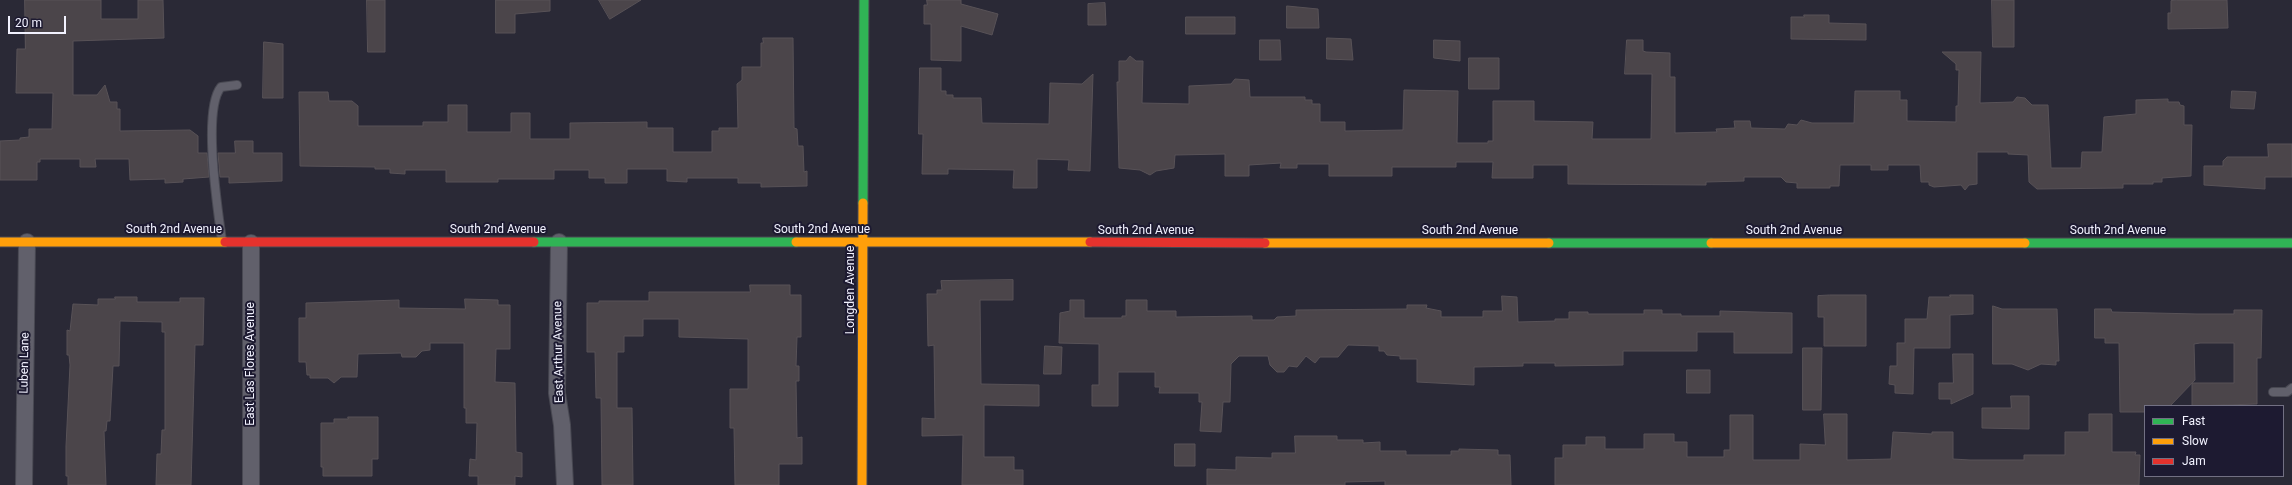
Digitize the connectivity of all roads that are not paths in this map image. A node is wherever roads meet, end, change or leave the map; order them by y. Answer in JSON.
{"nodes":[{"id":1,"x":864,"y":0,"type":"edge"},
{"id":2,"x":237,"y":85,"type":"dead end"},
{"id":3,"x":0,"y":242,"type":"edge"},
{"id":4,"x":27,"y":242,"type":"junction"},
{"id":5,"x":222,"y":242,"type":"junction"},
{"id":6,"x":559,"y":242,"type":"junction"},
{"id":7,"x":864,"y":242,"type":"junction"},
{"id":8,"x":251,"y":243,"type":"junction"},
{"id":9,"x":2292,"y":243,"type":"edge"},
{"id":10,"x":2292,"y":388,"type":"edge"},
{"id":11,"x":2273,"y":392,"type":"dead end"},
{"id":12,"x":24,"y":485,"type":"edge"},
{"id":13,"x":251,"y":485,"type":"edge"},
{"id":14,"x":564,"y":485,"type":"edge"},
{"id":15,"x":862,"y":485,"type":"edge"}],
"edges":[{"from":1,"to":7,"type":"street","name":"Longden Avenue"},
{"from":2,"to":5,"type":"lane"},
{"from":3,"to":4,"type":"street","name":"South 2nd Avenue"},
{"from":4,"to":5,"type":"street","name":"South 2nd Avenue"},
{"from":4,"to":12,"type":"street","name":"Luben Lane"},
{"from":5,"to":8,"type":"street","name":"South 2nd Avenue"},
{"from":6,"to":7,"type":"street","name":"South 2nd Avenue"},
{"from":6,"to":8,"type":"street","name":"South 2nd Avenue"},
{"from":6,"to":14,"type":"street","name":"East Arthur Avenue"},
{"from":7,"to":9,"type":"street","name":"South 2nd Avenue"},
{"from":7,"to":15,"type":"street","name":"Longden Avenue"},
{"from":8,"to":13,"type":"street","name":"East Las Flores Avenue"},
{"from":10,"to":11,"type":"lane"}]}
